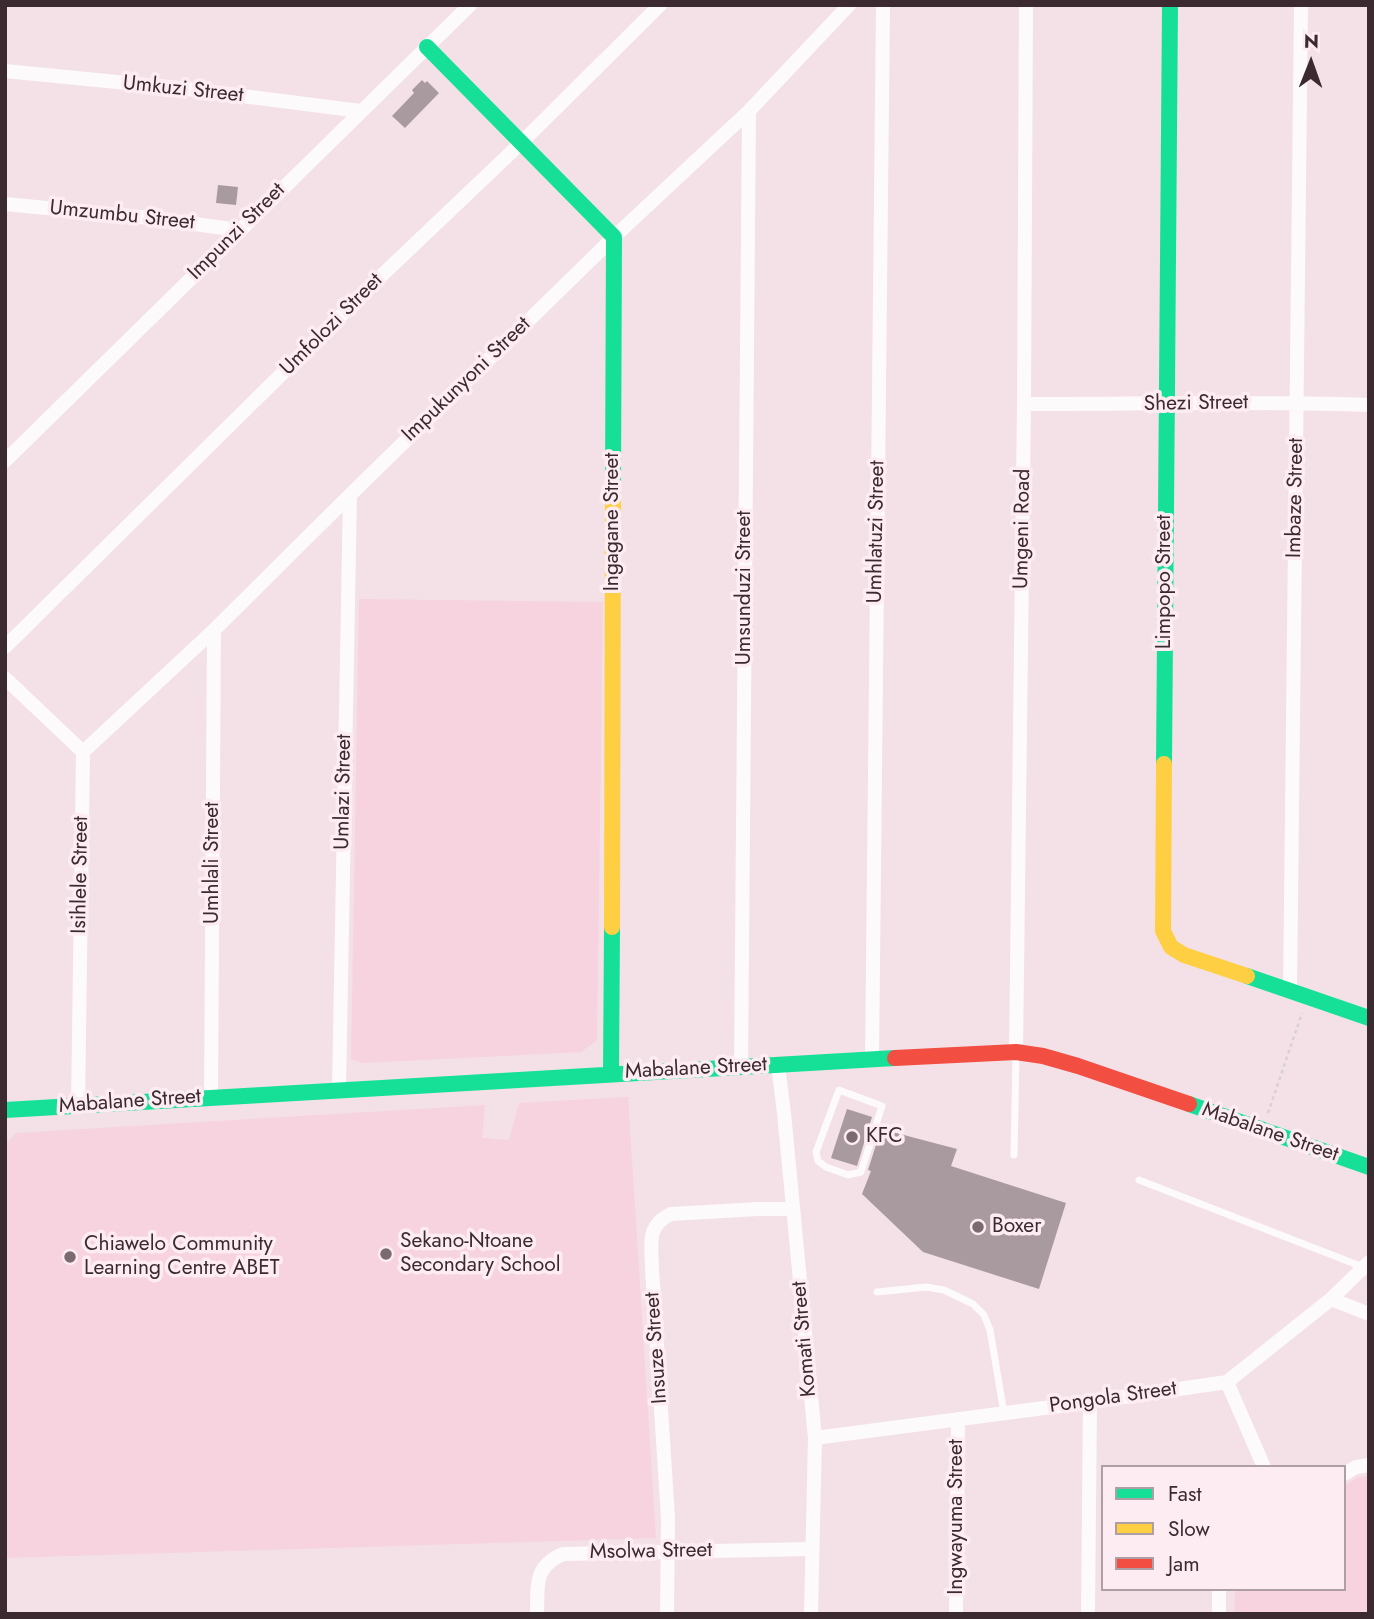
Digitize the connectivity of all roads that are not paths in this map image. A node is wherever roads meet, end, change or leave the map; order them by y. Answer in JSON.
{"nodes":[{"id":1,"x":470,"y":5,"type":"edge"},
{"id":2,"x":660,"y":5,"type":"edge"},
{"id":3,"x":849,"y":5,"type":"edge"},
{"id":4,"x":883,"y":5,"type":"edge"},
{"id":5,"x":1026,"y":5,"type":"edge"},
{"id":6,"x":1170,"y":5,"type":"edge"},
{"id":7,"x":1301,"y":5,"type":"edge"},
{"id":8,"x":426,"y":47,"type":"junction"},
{"id":9,"x":5,"y":71,"type":"edge"},
{"id":10,"x":360,"y":111,"type":"junction"},
{"id":11,"x":748,"y":111,"type":"junction"},
{"id":12,"x":521,"y":143,"type":"junction"},
{"id":13,"x":5,"y":204,"type":"edge"},
{"id":14,"x":239,"y":230,"type":"junction"},
{"id":15,"x":614,"y":237,"type":"junction"},
{"id":16,"x":1297,"y":402,"type":"junction"},
{"id":17,"x":1024,"y":404,"type":"junction"},
{"id":18,"x":1166,"y":404,"type":"junction"},
{"id":19,"x":1369,"y":405,"type":"edge"},
{"id":20,"x":5,"y":461,"type":"edge"},
{"id":21,"x":350,"y":495,"type":"junction"},
{"id":22,"x":214,"y":630,"type":"junction"},
{"id":23,"x":5,"y":647,"type":"edge"},
{"id":24,"x":5,"y":678,"type":"edge"},
{"id":25,"x":83,"y":752,"type":"junction"},
{"id":26,"x":1290,"y":991,"type":"junction"},
{"id":27,"x":1369,"y":1018,"type":"edge"},
{"id":28,"x":1016,"y":1052,"type":"junction"},
{"id":29,"x":872,"y":1059,"type":"junction"},
{"id":30,"x":778,"y":1065,"type":"junction"},
{"id":31,"x":741,"y":1066,"type":"junction"},
{"id":32,"x":611,"y":1074,"type":"junction"},
{"id":33,"x":339,"y":1089,"type":"junction"},
{"id":34,"x":211,"y":1097,"type":"junction"},
{"id":35,"x":78,"y":1106,"type":"junction"},
{"id":36,"x":882,"y":1106,"type":"joint"},
{"id":37,"x":5,"y":1110,"type":"edge"},
{"id":38,"x":1014,"y":1155,"type":"dead end"},
{"id":39,"x":1369,"y":1167,"type":"edge"},
{"id":40,"x":1139,"y":1180,"type":"dead end"},
{"id":41,"x":793,"y":1209,"type":"junction"},
{"id":42,"x":1366,"y":1264,"type":"edge"},
{"id":43,"x":877,"y":1292,"type":"dead end"},
{"id":44,"x":1331,"y":1299,"type":"junction"},
{"id":45,"x":1369,"y":1314,"type":"edge"},
{"id":46,"x":1227,"y":1382,"type":"junction"},
{"id":47,"x":1090,"y":1402,"type":"junction"},
{"id":48,"x":1004,"y":1413,"type":"junction"},
{"id":49,"x":958,"y":1419,"type":"junction"},
{"id":50,"x":815,"y":1438,"type":"junction"},
{"id":51,"x":1263,"y":1465,"type":"edge"},
{"id":52,"x":1369,"y":1465,"type":"edge"},
{"id":53,"x":1346,"y":1473,"type":"edge"},
{"id":54,"x":812,"y":1549,"type":"junction"},
{"id":55,"x":668,"y":1552,"type":"junction"},
{"id":56,"x":1219,"y":1591,"type":"edge"},
{"id":57,"x":537,"y":1614,"type":"edge"},
{"id":58,"x":667,"y":1614,"type":"edge"},
{"id":59,"x":811,"y":1614,"type":"edge"},
{"id":60,"x":956,"y":1614,"type":"edge"},
{"id":61,"x":1088,"y":1614,"type":"edge"},
{"id":62,"x":1219,"y":1614,"type":"edge"}],
"edges":[{"from":1,"to":8,"type":"street","name":"Impunzi Street"},
{"from":2,"to":12,"type":"street","name":"Umfolozi Street"},
{"from":3,"to":11,"type":"street","name":"Impukunyoni Street"},
{"from":4,"to":29,"type":"street","name":"Umhlatuzi Street"},
{"from":5,"to":17,"type":"street","name":"Umgeni Road"},
{"from":6,"to":18,"type":"street","name":"Limpopo Street"},
{"from":7,"to":16,"type":"street","name":"Imbaze Street"},
{"from":8,"to":10,"type":"street","name":"Impunzi Street"},
{"from":8,"to":12,"type":"street"},
{"from":9,"to":10,"type":"street","name":"Umkuzi Street"},
{"from":10,"to":14,"type":"street","name":"Impunzi Street"},
{"from":11,"to":15,"type":"street","name":"Impukunyoni Street"},
{"from":11,"to":31,"type":"street","name":"Umsunduzi Street"},
{"from":12,"to":15,"type":"street"},
{"from":12,"to":23,"type":"street","name":"Umfolozi Street"},
{"from":13,"to":14,"type":"street","name":"Umzumbu Street"},
{"from":14,"to":20,"type":"street","name":"Impunzi Street"},
{"from":15,"to":21,"type":"street","name":"Impukunyoni Street"},
{"from":15,"to":32,"type":"street","name":"Ingagane Street"},
{"from":16,"to":18,"type":"street","name":"Shezi Street"},
{"from":16,"to":19,"type":"street","name":"Shezi Street"},
{"from":16,"to":26,"type":"street","name":"Imbaze Street"},
{"from":17,"to":18,"type":"street","name":"Shezi Street"},
{"from":17,"to":28,"type":"street","name":"Umgeni Road"},
{"from":18,"to":26,"type":"street","name":"Limpopo Street"},
{"from":21,"to":22,"type":"street","name":"Impukunyoni Street"},
{"from":21,"to":33,"type":"street","name":"Umlazi Street"},
{"from":22,"to":25,"type":"street","name":"Impukunyoni Street"},
{"from":22,"to":34,"type":"street","name":"Umhlali Street"},
{"from":24,"to":25,"type":"street"},
{"from":25,"to":35,"type":"street","name":"Isihlele Street"},
{"from":26,"to":27,"type":"street","name":"Limpopo Street"},
{"from":28,"to":29,"type":"street","name":"Mabalane Street"},
{"from":28,"to":38,"type":"lane"},
{"from":28,"to":39,"type":"street","name":"Mabalane Street"},
{"from":29,"to":30,"type":"street","name":"Mabalane Street"},
{"from":30,"to":31,"type":"street","name":"Mabalane Street"},
{"from":30,"to":41,"type":"street","name":"Komati Street"},
{"from":31,"to":32,"type":"street","name":"Mabalane Street"},
{"from":32,"to":33,"type":"street","name":"Mabalane Street"},
{"from":33,"to":34,"type":"street","name":"Mabalane Street"},
{"from":34,"to":35,"type":"street","name":"Mabalane Street"},
{"from":35,"to":37,"type":"street","name":"Mabalane Street"},
{"from":36,"to":36,"type":"lane"},
{"from":40,"to":42,"type":"lane"},
{"from":41,"to":50,"type":"street","name":"Komati Street"},
{"from":41,"to":55,"type":"street","name":"Insuze Street"},
{"from":42,"to":44,"type":"street"},
{"from":43,"to":48,"type":"lane"},
{"from":44,"to":45,"type":"street"},
{"from":44,"to":46,"type":"street"},
{"from":46,"to":47,"type":"street","name":"Pongola Street"},
{"from":46,"to":51,"type":"street"},
{"from":47,"to":48,"type":"street","name":"Pongola Street"},
{"from":47,"to":61,"type":"street"},
{"from":48,"to":49,"type":"street","name":"Pongola Street"},
{"from":49,"to":50,"type":"street","name":"Pongola Street"},
{"from":49,"to":60,"type":"street","name":"Ingwayuma Street"},
{"from":50,"to":54,"type":"street","name":"Komati Street"},
{"from":52,"to":53,"type":"street"},
{"from":54,"to":55,"type":"street","name":"Msolwa Street"},
{"from":54,"to":59,"type":"street","name":"Komati Street"},
{"from":55,"to":57,"type":"street","name":"Msolwa Street"},
{"from":55,"to":58,"type":"street","name":"Insuze Street"},
{"from":56,"to":62,"type":"street"}]}
